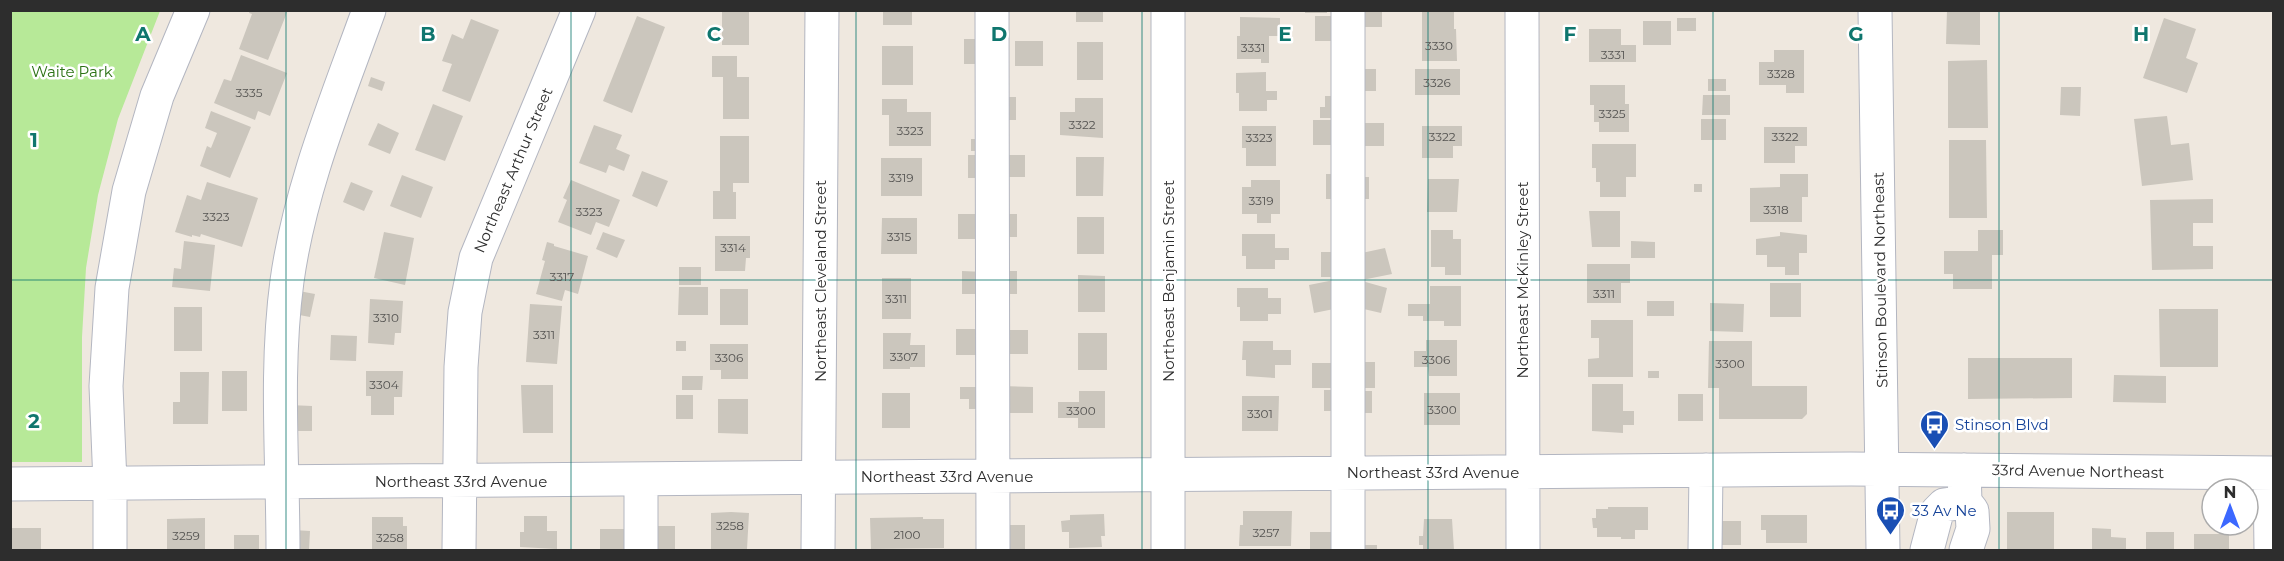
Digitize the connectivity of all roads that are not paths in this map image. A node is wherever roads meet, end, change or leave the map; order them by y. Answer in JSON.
{"nodes":[{"id":1,"x":193,"y":10,"type":"edge"},
{"id":2,"x":369,"y":10,"type":"edge"},
{"id":3,"x":579,"y":10,"type":"edge"},
{"id":4,"x":822,"y":10,"type":"edge"},
{"id":5,"x":992,"y":10,"type":"edge"},
{"id":6,"x":1168,"y":10,"type":"edge"},
{"id":7,"x":1348,"y":10,"type":"edge"},
{"id":8,"x":1521,"y":10,"type":"edge"},
{"id":9,"x":1875,"y":10,"type":"edge"},
{"id":10,"x":1883,"y":469,"type":"junction"},
{"id":11,"x":1706,"y":470,"type":"junction"},
{"id":12,"x":1964,"y":470,"type":"junction"},
{"id":13,"x":1523,"y":471,"type":"junction"},
{"id":14,"x":1348,"y":473,"type":"junction"},
{"id":15,"x":2272,"y":473,"type":"edge"},
{"id":16,"x":1168,"y":474,"type":"junction"},
{"id":17,"x":993,"y":476,"type":"junction"},
{"id":18,"x":820,"y":477,"type":"junction"},
{"id":19,"x":641,"y":479,"type":"junction"},
{"id":20,"x":459,"y":480,"type":"junction"},
{"id":21,"x":283,"y":482,"type":"junction"},
{"id":22,"x":110,"y":483,"type":"junction"},
{"id":23,"x":10,"y":484,"type":"edge"},
{"id":24,"x":1965,"y":502,"type":"junction"},
{"id":25,"x":110,"y":550,"type":"edge"},
{"id":26,"x":284,"y":550,"type":"edge"},
{"id":27,"x":459,"y":550,"type":"edge"},
{"id":28,"x":641,"y":550,"type":"edge"},
{"id":29,"x":818,"y":550,"type":"edge"},
{"id":30,"x":993,"y":550,"type":"edge"},
{"id":31,"x":1168,"y":550,"type":"edge"},
{"id":32,"x":1348,"y":550,"type":"edge"},
{"id":33,"x":1523,"y":550,"type":"edge"},
{"id":34,"x":1705,"y":550,"type":"edge"},
{"id":35,"x":1883,"y":550,"type":"edge"},
{"id":36,"x":1927,"y":550,"type":"edge"},
{"id":37,"x":1966,"y":550,"type":"edge"},
{"id":38,"x":2271,"y":550,"type":"edge"}],
"edges":[{"from":1,"to":22,"type":"street"},
{"from":2,"to":21,"type":"street"},
{"from":3,"to":20,"type":"street","name":"Northeast Arthur Street"},
{"from":4,"to":18,"type":"street","name":"Northeast Cleveland Street"},
{"from":5,"to":17,"type":"street"},
{"from":6,"to":16,"type":"street","name":"Northeast Benjamin Street"},
{"from":7,"to":14,"type":"street"},
{"from":8,"to":13,"type":"street","name":"Northeast McKinley Street"},
{"from":9,"to":10,"type":"street","name":"Stinson Boulevard Northeast"},
{"from":10,"to":11,"type":"street","name":"Northeast 33rd Avenue"},
{"from":10,"to":12,"type":"street","name":"33rd Avenue Northeast"},
{"from":10,"to":35,"type":"street","name":"Stinson Boulevard Northeast"},
{"from":11,"to":13,"type":"street","name":"Northeast 33rd Avenue"},
{"from":11,"to":34,"type":"street"},
{"from":12,"to":15,"type":"street","name":"33rd Avenue Northeast"},
{"from":12,"to":24,"type":"street"},
{"from":13,"to":14,"type":"street","name":"Northeast 33rd Avenue"},
{"from":13,"to":33,"type":"street","name":"Northeast McKinley Street"},
{"from":14,"to":16,"type":"street","name":"Northeast 33rd Avenue"},
{"from":14,"to":32,"type":"street"},
{"from":15,"to":38,"type":"street"},
{"from":16,"to":17,"type":"street","name":"Northeast 33rd Avenue"},
{"from":16,"to":31,"type":"street","name":"Northeast Benjamin Street"},
{"from":17,"to":18,"type":"street","name":"Northeast 33rd Avenue"},
{"from":17,"to":30,"type":"street"},
{"from":18,"to":19,"type":"street","name":"Northeast 33rd Avenue"},
{"from":18,"to":29,"type":"street","name":"Northeast Cleveland Street"},
{"from":19,"to":20,"type":"street","name":"Northeast 33rd Avenue"},
{"from":19,"to":28,"type":"street"},
{"from":20,"to":21,"type":"street","name":"Northeast 33rd Avenue"},
{"from":20,"to":27,"type":"street","name":"Northeast Arthur Street"},
{"from":21,"to":22,"type":"street","name":"Northeast 33rd Avenue"},
{"from":21,"to":26,"type":"street"},
{"from":22,"to":23,"type":"street","name":"Northeast 33rd Avenue"},
{"from":22,"to":25,"type":"street"},
{"from":24,"to":36,"type":"street"},
{"from":24,"to":37,"type":"street"}]}
